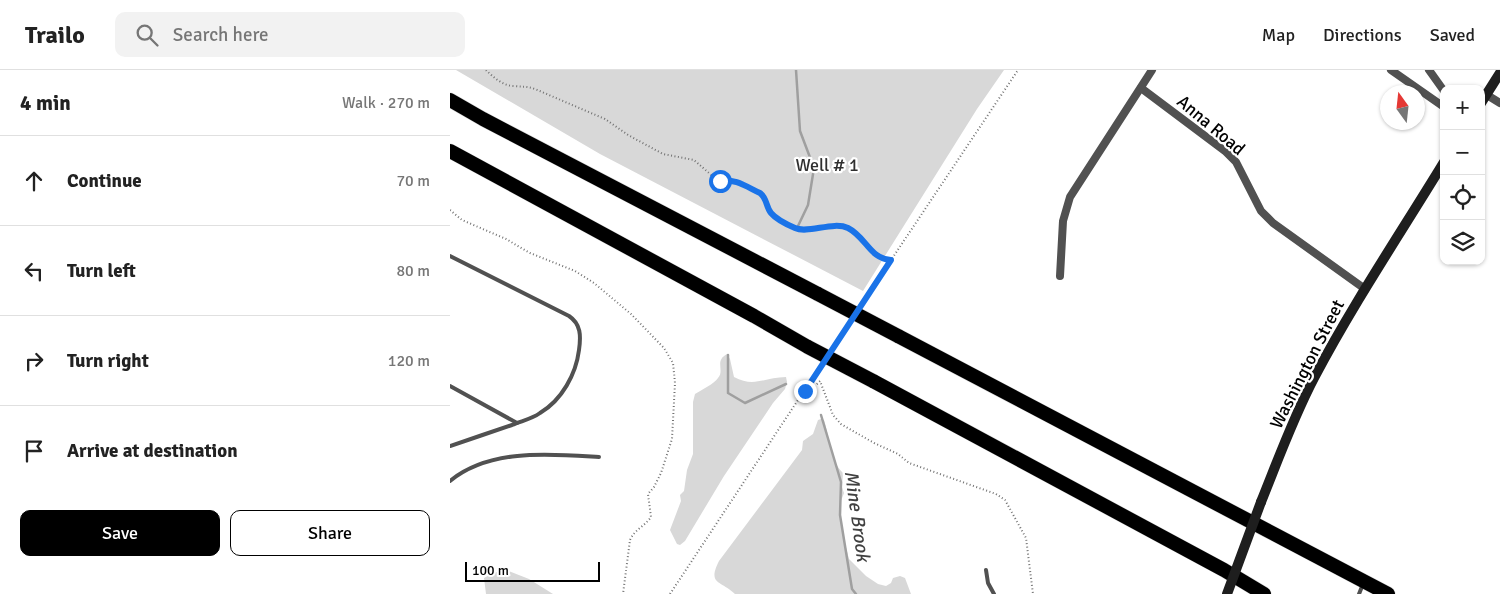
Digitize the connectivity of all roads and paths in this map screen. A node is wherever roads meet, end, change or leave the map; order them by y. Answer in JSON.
{"nodes":[{"id":1,"x":486,"y":70,"type":"edge"},
{"id":2,"x":1018,"y":70,"type":"edge"},
{"id":3,"x":1152,"y":70,"type":"edge"},
{"id":4,"x":1391,"y":70,"type":"edge"},
{"id":5,"x":1429,"y":70,"type":"edge"},
{"id":6,"x":1500,"y":73,"type":"edge"},
{"id":7,"x":1440,"y":85,"type":"edge"},
{"id":8,"x":1141,"y":88,"type":"junction"},
{"id":9,"x":1485,"y":97,"type":"edge"},
{"id":10,"x":1485,"y":99,"type":"edge"},
{"id":11,"x":450,"y":100,"type":"edge"},
{"id":12,"x":1500,"y":103,"type":"edge"},
{"id":13,"x":1440,"y":104,"type":"edge"},
{"id":14,"x":450,"y":151,"type":"edge"},
{"id":15,"x":1440,"y":168,"type":"edge"},
{"id":16,"x":450,"y":210,"type":"edge"},
{"id":17,"x":450,"y":256,"type":"edge"},
{"id":18,"x":891,"y":260,"type":"junction"},
{"id":19,"x":1060,"y":276,"type":"dead end"},
{"id":20,"x":1365,"y":289,"type":"junction"},
{"id":21,"x":859,"y":309,"type":"dead end"},
{"id":22,"x":853,"y":317,"type":"dead end"},
{"id":23,"x":832,"y":350,"type":"dead end"},
{"id":24,"x":826,"y":358,"type":"dead end"},
{"id":25,"x":450,"y":386,"type":"edge"},
{"id":26,"x":805,"y":391,"type":"junction"},
{"id":27,"x":518,"y":422,"type":"junction"},
{"id":28,"x":450,"y":446,"type":"edge"},
{"id":29,"x":599,"y":456,"type":"dead end"},
{"id":30,"x":451,"y":479,"type":"edge"},
{"id":31,"x":986,"y":570,"type":"dead end"},
{"id":32,"x":1362,"y":588,"type":"edge"},
{"id":33,"x":623,"y":594,"type":"edge"},
{"id":34,"x":670,"y":594,"type":"edge"},
{"id":35,"x":994,"y":594,"type":"edge"},
{"id":36,"x":1033,"y":594,"type":"edge"},
{"id":37,"x":1227,"y":594,"type":"edge"},
{"id":38,"x":1264,"y":594,"type":"edge"},
{"id":39,"x":1388,"y":594,"type":"edge"}],
"edges":[{"from":1,"to":18,"type":"path"},
{"from":2,"to":18,"type":"path"},
{"from":3,"to":8,"type":"street"},
{"from":4,"to":13,"type":"street"},
{"from":5,"to":7,"type":"street"},
{"from":6,"to":9,"type":"main road"},
{"from":8,"to":19,"type":"street"},
{"from":8,"to":20,"type":"street","name":"Anna Road"},
{"from":10,"to":12,"type":"street"},
{"from":11,"to":32,"type":"highway","bridge":true},
{"from":14,"to":38,"type":"highway","bridge":true},
{"from":15,"to":20,"type":"main road","name":"Washington Street"},
{"from":16,"to":33,"type":"path"},
{"from":17,"to":27,"type":"lane"},
{"from":18,"to":21,"type":"path"},
{"from":20,"to":37,"type":"main road","name":"Washington Street","bridge":true},
{"from":22,"to":23,"type":"path"},
{"from":24,"to":26,"type":"path"},
{"from":25,"to":27,"type":"lane"},
{"from":26,"to":34,"type":"path"},
{"from":26,"to":36,"type":"path"},
{"from":27,"to":28,"type":"lane"},
{"from":29,"to":30,"type":"lane"},
{"from":31,"to":35,"type":"lane"},
{"from":32,"to":39,"type":"highway"}]}
